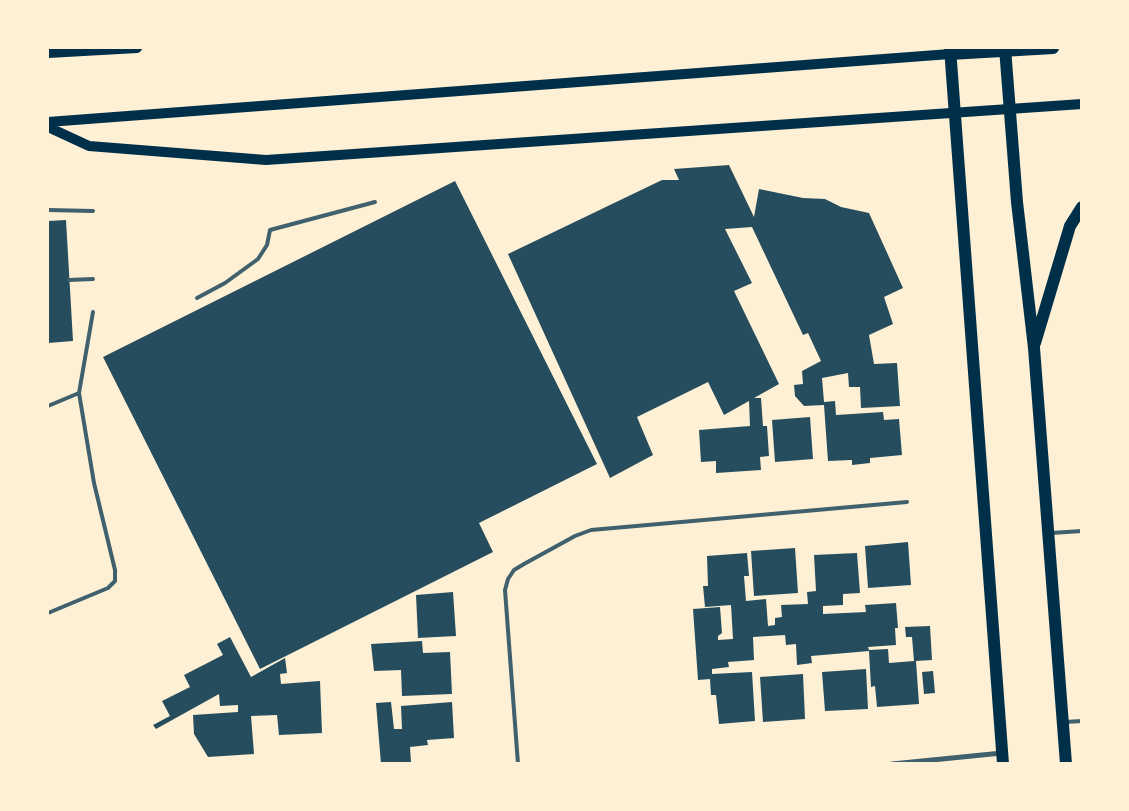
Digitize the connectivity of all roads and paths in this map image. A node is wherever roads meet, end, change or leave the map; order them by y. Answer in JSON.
{"nodes":[{"id":1,"x":136,"y":48,"type":"edge"},
{"id":2,"x":1053,"y":48,"type":"edge"},
{"id":3,"x":1005,"y":49,"type":"edge"},
{"id":4,"x":91,"y":50,"type":"edge"},
{"id":5,"x":950,"y":50,"type":"edge"},
{"id":6,"x":48,"y":53,"type":"edge"},
{"id":7,"x":1082,"y":104,"type":"edge"},
{"id":8,"x":1009,"y":108,"type":"junction"},
{"id":9,"x":955,"y":112,"type":"junction"},
{"id":10,"x":48,"y":122,"type":"edge"},
{"id":11,"x":48,"y":126,"type":"edge"},
{"id":12,"x":375,"y":202,"type":"dead end"},
{"id":13,"x":1082,"y":207,"type":"edge"},
{"id":14,"x":48,"y":210,"type":"edge"},
{"id":15,"x":93,"y":211,"type":"dead end"},
{"id":16,"x":93,"y":279,"type":"dead end"},
{"id":17,"x":69,"y":280,"type":"dead end"},
{"id":18,"x":197,"y":298,"type":"dead end"},
{"id":19,"x":93,"y":312,"type":"dead end"},
{"id":20,"x":1034,"y":348,"type":"junction"},
{"id":21,"x":78,"y":393,"type":"junction"},
{"id":22,"x":48,"y":406,"type":"edge"},
{"id":23,"x":907,"y":502,"type":"dead end"},
{"id":24,"x":1082,"y":530,"type":"edge"},
{"id":25,"x":1049,"y":533,"type":"junction"},
{"id":26,"x":48,"y":613,"type":"edge"},
{"id":27,"x":1082,"y":722,"type":"edge"},
{"id":28,"x":1063,"y":723,"type":"junction"},
{"id":29,"x":1003,"y":758,"type":"edge"},
{"id":30,"x":518,"y":764,"type":"edge"},
{"id":31,"x":892,"y":764,"type":"edge"},
{"id":32,"x":1066,"y":764,"type":"edge"}],
"edges":[{"from":1,"to":4,"type":"main road"},
{"from":2,"to":3,"type":"main road"},
{"from":3,"to":5,"type":"main road"},
{"from":3,"to":8,"type":"main road"},
{"from":4,"to":6,"type":"main road"},
{"from":5,"to":9,"type":"main road"},
{"from":5,"to":10,"type":"main road"},
{"from":7,"to":8,"type":"main road"},
{"from":8,"to":9,"type":"main road"},
{"from":8,"to":20,"type":"main road"},
{"from":9,"to":11,"type":"main road"},
{"from":9,"to":29,"type":"main road"},
{"from":12,"to":18,"type":"lane"},
{"from":13,"to":20,"type":"main road"},
{"from":14,"to":15,"type":"lane"},
{"from":16,"to":17,"type":"lane"},
{"from":19,"to":21,"type":"lane"},
{"from":20,"to":25,"type":"main road"},
{"from":21,"to":22,"type":"lane"},
{"from":21,"to":26,"type":"lane"},
{"from":23,"to":30,"type":"lane"},
{"from":24,"to":25,"type":"lane"},
{"from":25,"to":28,"type":"main road"},
{"from":27,"to":28,"type":"lane"},
{"from":28,"to":32,"type":"main road"},
{"from":29,"to":31,"type":"street"}]}
